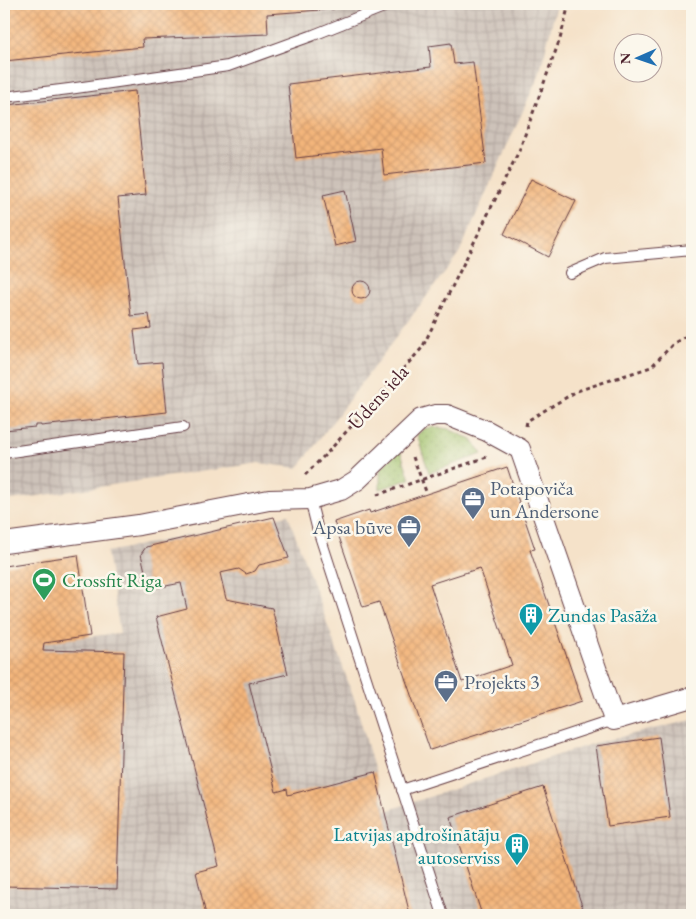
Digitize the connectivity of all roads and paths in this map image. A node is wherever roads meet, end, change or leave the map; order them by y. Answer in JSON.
{"nodes":[{"id":1,"x":391,"y":4,"type":"edge"},
{"id":2,"x":569,"y":4,"type":"edge"},
{"id":3,"x":4,"y":97,"type":"edge"},
{"id":4,"x":692,"y":250,"type":"edge"},
{"id":5,"x":570,"y":273,"type":"dead end"},
{"id":6,"x":692,"y":333,"type":"edge"},
{"id":7,"x":183,"y":427,"type":"dead end"},
{"id":8,"x":520,"y":449,"type":"junction"},
{"id":9,"x":4,"y":453,"type":"edge"},
{"id":10,"x":423,"y":483,"type":"dead end"},
{"id":11,"x":427,"y":494,"type":"dead end"},
{"id":12,"x":368,"y":498,"type":"dead end"},
{"id":13,"x":310,"y":499,"type":"junction"},
{"id":14,"x":4,"y":543,"type":"edge"},
{"id":15,"x":692,"y":697,"type":"edge"},
{"id":16,"x":614,"y":720,"type":"junction"},
{"id":17,"x":402,"y":790,"type":"junction"},
{"id":18,"x":443,"y":915,"type":"edge"}],
"edges":[{"from":1,"to":3,"type":"lane"},
{"from":2,"to":13,"type":"path","name":"Ūdens iela"},
{"from":4,"to":5,"type":"lane"},
{"from":6,"to":8,"type":"path"},
{"from":7,"to":9,"type":"lane"},
{"from":8,"to":12,"type":"path"},
{"from":8,"to":13,"type":"street"},
{"from":8,"to":16,"type":"street"},
{"from":10,"to":11,"type":"path"},
{"from":13,"to":14,"type":"street"},
{"from":13,"to":17,"type":"lane"},
{"from":15,"to":16,"type":"street"},
{"from":16,"to":17,"type":"lane"},
{"from":17,"to":18,"type":"lane"}]}
